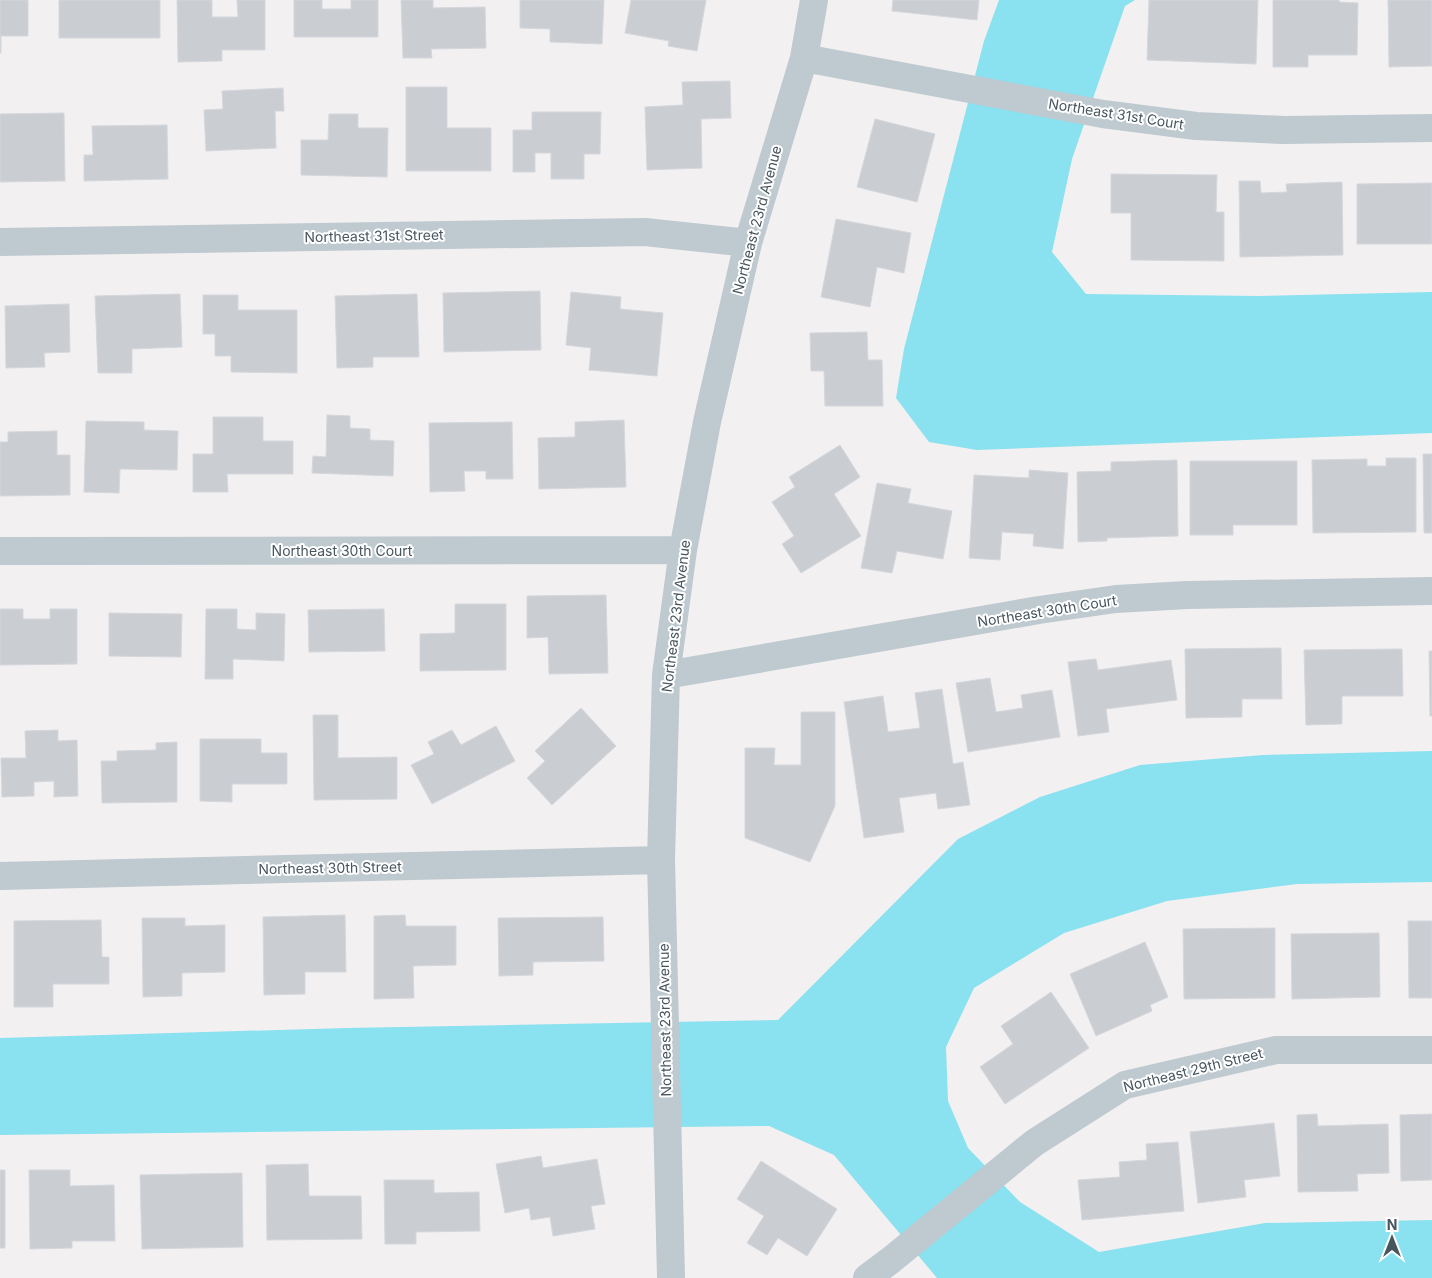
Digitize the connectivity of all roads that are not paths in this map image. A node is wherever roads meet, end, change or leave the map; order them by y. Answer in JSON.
{"nodes":[{"id":1,"x":814,"y":0,"type":"edge"},
{"id":2,"x":804,"y":58,"type":"junction"},
{"id":3,"x":1432,"y":128,"type":"edge"},
{"id":4,"x":0,"y":242,"type":"edge"},
{"id":5,"x":748,"y":243,"type":"junction"},
{"id":6,"x":683,"y":550,"type":"junction"},
{"id":7,"x":0,"y":551,"type":"edge"},
{"id":8,"x":1432,"y":591,"type":"edge"},
{"id":9,"x":666,"y":675,"type":"junction"},
{"id":10,"x":661,"y":860,"type":"junction"},
{"id":11,"x":0,"y":876,"type":"edge"},
{"id":12,"x":1432,"y":1050,"type":"edge"},
{"id":13,"x":671,"y":1278,"type":"edge"},
{"id":14,"x":867,"y":1278,"type":"edge"}],
"edges":[{"from":1,"to":2,"type":"street","name":"Northeast 23rd Avenue"},
{"from":2,"to":3,"type":"street","name":"Northeast 31st Court"},
{"from":2,"to":5,"type":"street","name":"Northeast 23rd Avenue"},
{"from":4,"to":5,"type":"street","name":"Northeast 31st Street"},
{"from":5,"to":6,"type":"street","name":"Northeast 23rd Avenue"},
{"from":6,"to":7,"type":"street","name":"Northeast 30th Court"},
{"from":6,"to":9,"type":"street","name":"Northeast 23rd Avenue"},
{"from":8,"to":9,"type":"street","name":"Northeast 30th Court"},
{"from":9,"to":10,"type":"street","name":"Northeast 23rd Avenue"},
{"from":10,"to":11,"type":"street","name":"Northeast 30th Street"},
{"from":10,"to":13,"type":"street","name":"Northeast 23rd Avenue"},
{"from":12,"to":14,"type":"street","name":"Northeast 29th Street"}]}
